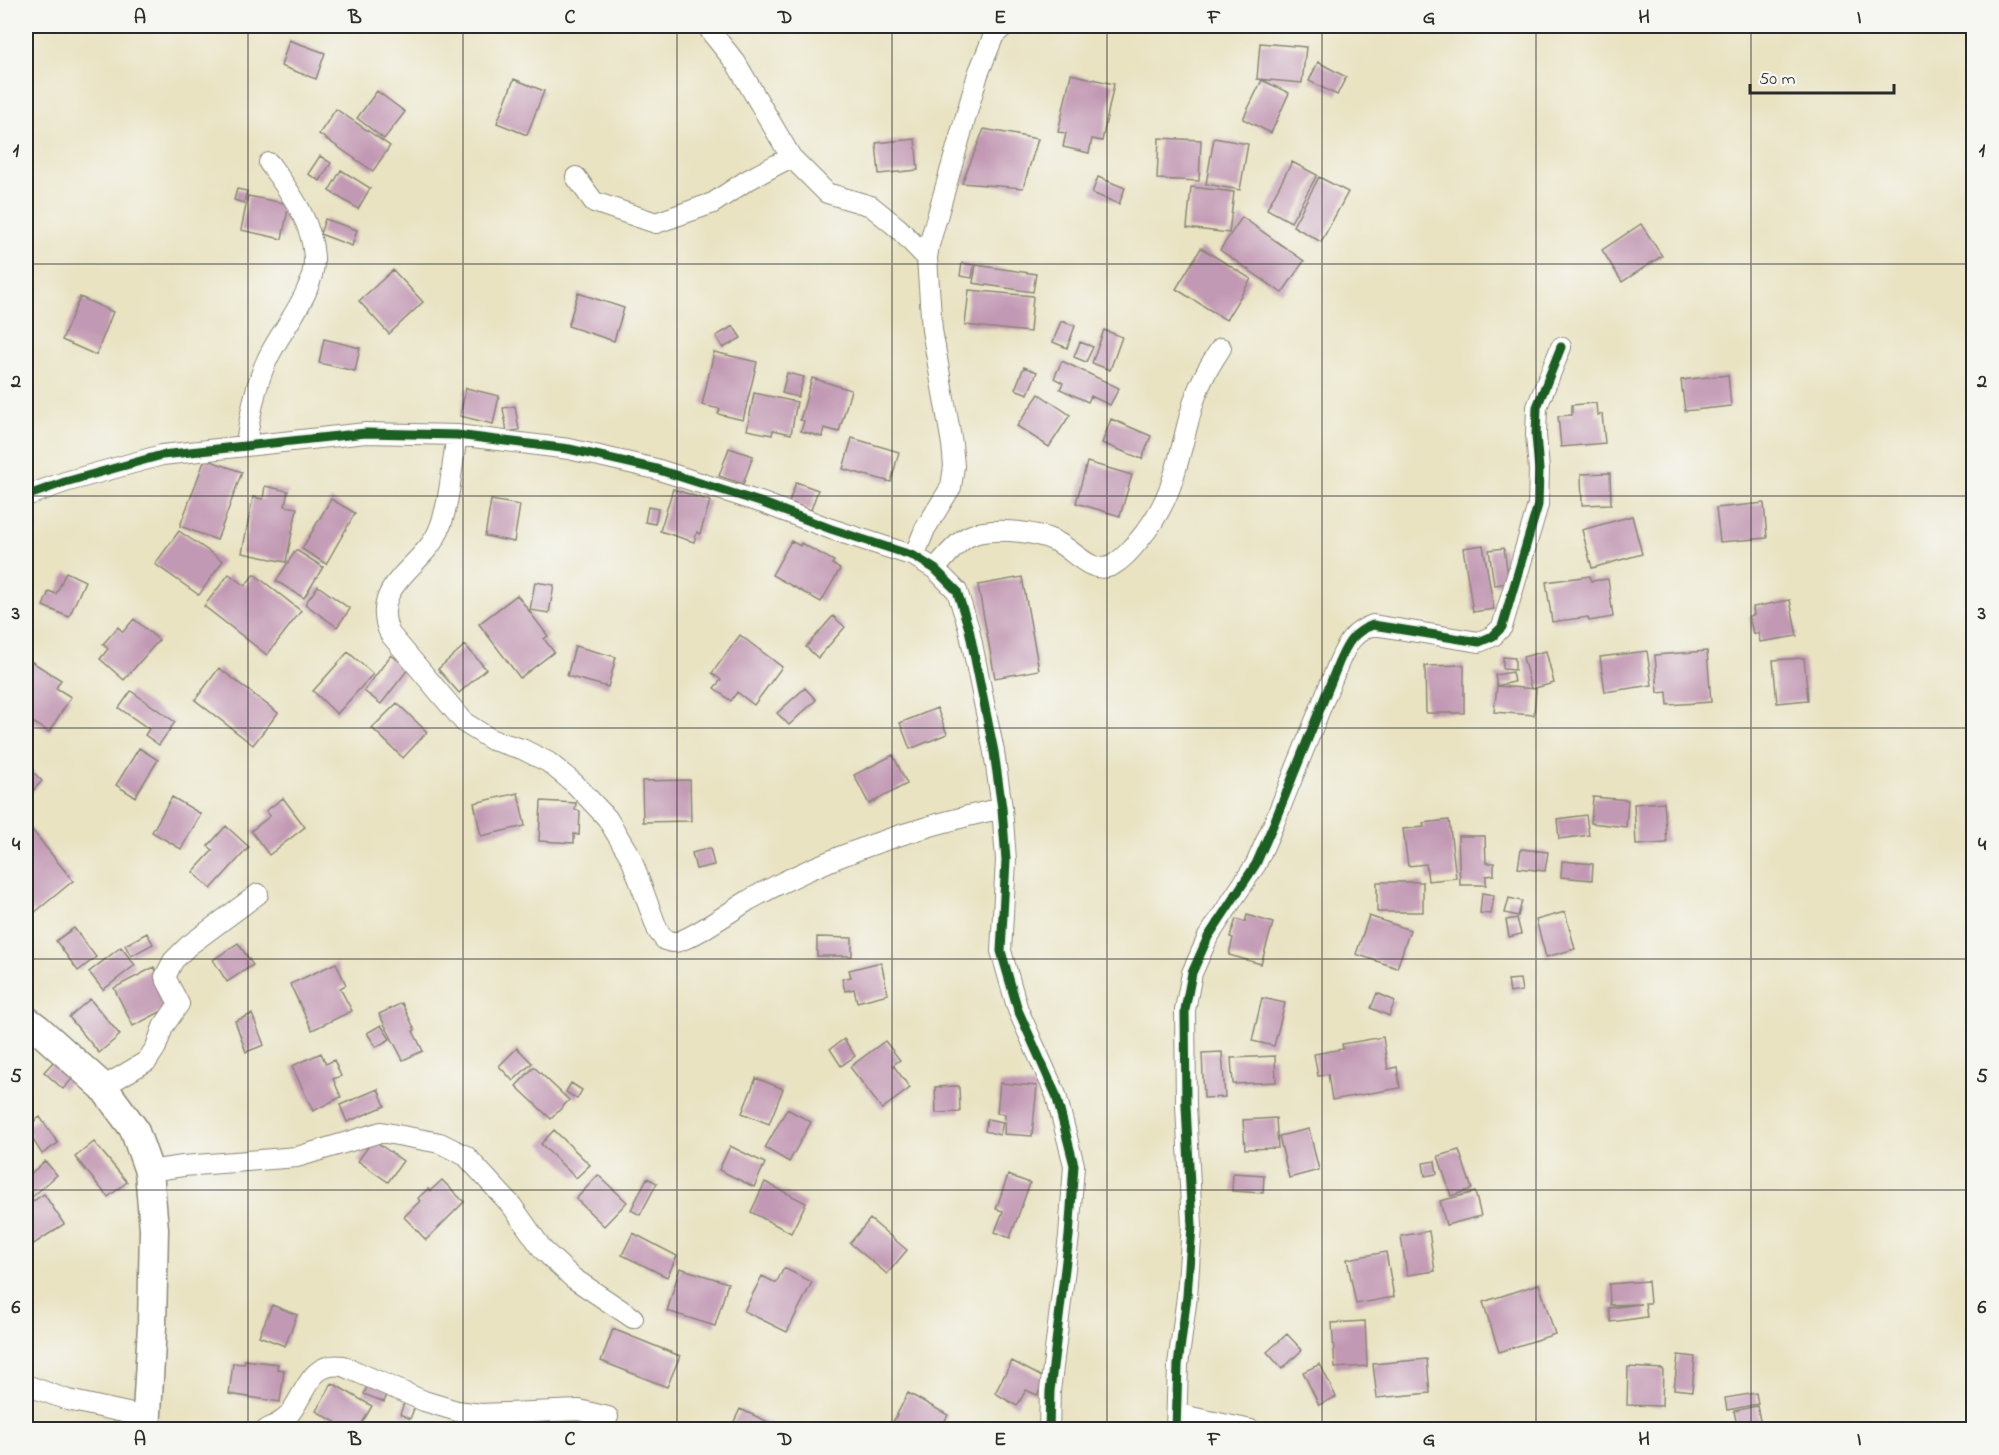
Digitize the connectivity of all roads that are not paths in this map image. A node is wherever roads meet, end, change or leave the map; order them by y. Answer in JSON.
{"nodes":[{"id":1,"x":1004,"y":26,"type":"edge"},
{"id":2,"x":711,"y":32,"type":"dead end"},
{"id":3,"x":791,"y":157,"type":"junction"},
{"id":4,"x":269,"y":163,"type":"dead end"},
{"id":5,"x":576,"y":177,"type":"dead end"},
{"id":6,"x":927,"y":258,"type":"junction"},
{"id":7,"x":1562,"y":347,"type":"dead end"},
{"id":8,"x":1221,"y":348,"type":"dead end"},
{"id":9,"x":457,"y":435,"type":"junction"},
{"id":10,"x":246,"y":444,"type":"junction"},
{"id":11,"x":26,"y":496,"type":"edge"},
{"id":12,"x":914,"y":556,"type":"junction"},
{"id":13,"x":935,"y":569,"type":"junction"},
{"id":14,"x":1002,"y":808,"type":"junction"},
{"id":15,"x":258,"y":894,"type":"dead end"},
{"id":16,"x":26,"y":1020,"type":"edge"},
{"id":17,"x":103,"y":1086,"type":"junction"},
{"id":18,"x":149,"y":1171,"type":"junction"},
{"id":19,"x":633,"y":1318,"type":"dead end"},
{"id":20,"x":26,"y":1385,"type":"edge"},
{"id":21,"x":608,"y":1417,"type":"dead end"},
{"id":22,"x":1177,"y":1422,"type":"edge"},
{"id":23,"x":146,"y":1423,"type":"edge"},
{"id":24,"x":266,"y":1430,"type":"edge"},
{"id":25,"x":1049,"y":1430,"type":"edge"},
{"id":26,"x":1251,"y":1430,"type":"edge"}],
"edges":[{"from":1,"to":6,"type":"street"},
{"from":2,"to":3,"type":"street"},
{"from":3,"to":5,"type":"street"},
{"from":3,"to":6,"type":"street"},
{"from":4,"to":10,"type":"street"},
{"from":6,"to":12,"type":"street"},
{"from":7,"to":22,"type":"street"},
{"from":8,"to":13,"type":"street"},
{"from":9,"to":10,"type":"street"},
{"from":9,"to":12,"type":"street"},
{"from":9,"to":14,"type":"street"},
{"from":10,"to":11,"type":"street"},
{"from":12,"to":13,"type":"street"},
{"from":13,"to":14,"type":"street"},
{"from":14,"to":25,"type":"street"},
{"from":15,"to":17,"type":"street"},
{"from":16,"to":17,"type":"main road"},
{"from":17,"to":18,"type":"main road"},
{"from":18,"to":19,"type":"street"},
{"from":18,"to":23,"type":"main road"},
{"from":20,"to":23,"type":"street"},
{"from":21,"to":24,"type":"street"},
{"from":22,"to":26,"type":"street"}]}
